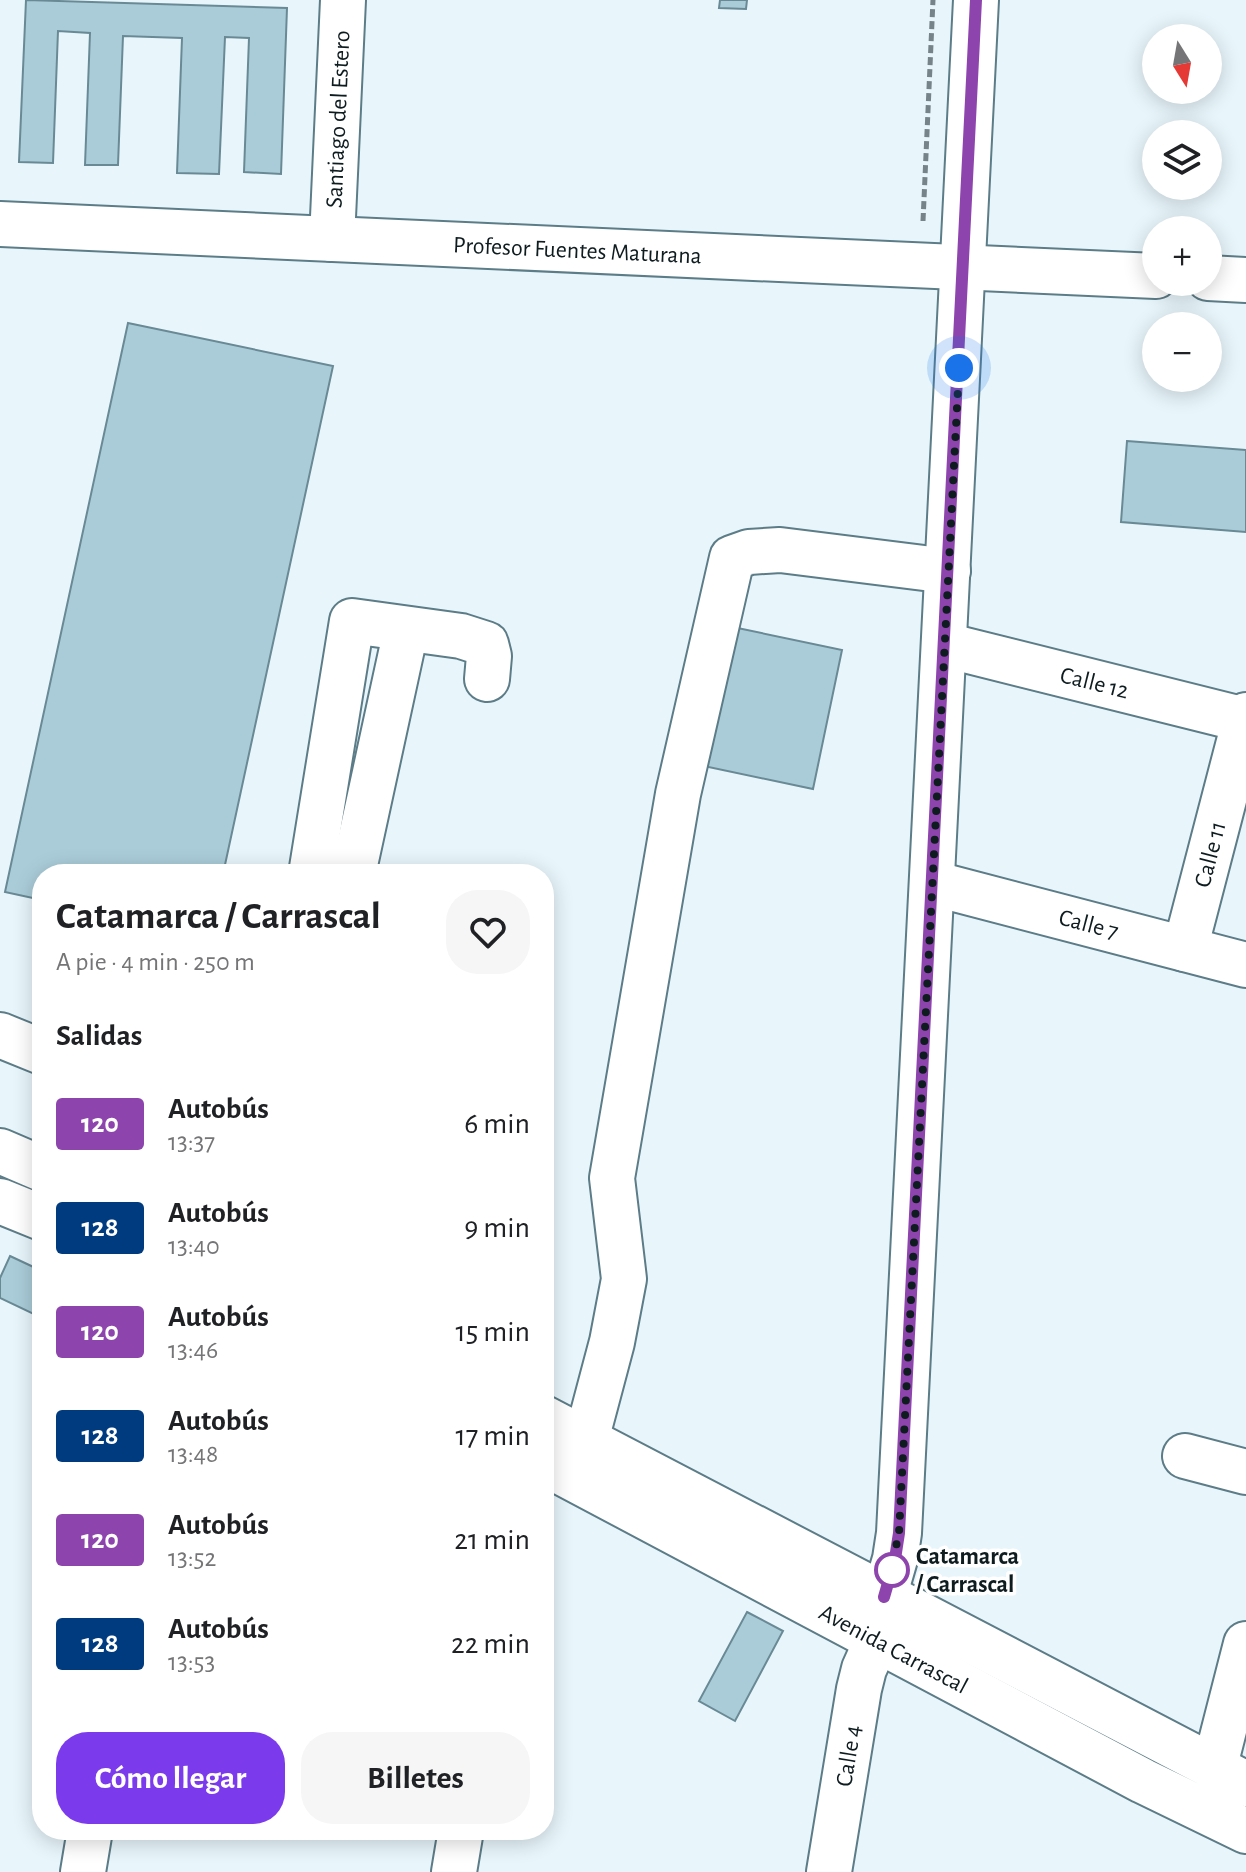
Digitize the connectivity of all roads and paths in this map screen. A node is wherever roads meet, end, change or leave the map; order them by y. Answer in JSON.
{"nodes":[{"id":1,"x":343,"y":0,"type":"edge"},
{"id":2,"x":933,"y":0,"type":"edge"},
{"id":3,"x":976,"y":0,"type":"edge"},
{"id":4,"x":923,"y":221,"type":"dead end"},
{"id":5,"x":0,"y":224,"type":"edge"},
{"id":6,"x":332,"y":239,"type":"junction"},
{"id":7,"x":964,"y":268,"type":"junction"},
{"id":8,"x":1142,"y":275,"type":"edge"},
{"id":9,"x":1222,"y":279,"type":"edge"},
{"id":10,"x":1246,"y":280,"type":"edge"},
{"id":11,"x":948,"y":571,"type":"junction"},
{"id":12,"x":406,"y":630,"type":"junction"},
{"id":13,"x":945,"y":645,"type":"junction"},
{"id":14,"x":487,"y":679,"type":"dead end"},
{"id":15,"x":1245,"y":717,"type":"edge"},
{"id":16,"x":313,"y":864,"type":"edge"},
{"id":17,"x":355,"y":864,"type":"edge"},
{"id":18,"x":932,"y":883,"type":"junction"},
{"id":19,"x":1185,"y":949,"type":"junction"},
{"id":20,"x":1246,"y":965,"type":"edge"},
{"id":21,"x":0,"y":1035,"type":"edge"},
{"id":22,"x":32,"y":1048,"type":"edge"},
{"id":23,"x":0,"y":1151,"type":"edge"},
{"id":24,"x":32,"y":1165,"type":"edge"},
{"id":25,"x":0,"y":1201,"type":"edge"},
{"id":26,"x":32,"y":1214,"type":"edge"},
{"id":27,"x":554,"y":1423,"type":"edge"},
{"id":28,"x":586,"y":1440,"type":"junction"},
{"id":29,"x":1185,"y":1456,"type":"dead end"},
{"id":30,"x":554,"y":1468,"type":"edge"},
{"id":31,"x":1246,"y":1472,"type":"edge"},
{"id":32,"x":884,"y":1597,"type":"junction"},
{"id":33,"x":877,"y":1640,"type":"junction"},
{"id":34,"x":1246,"y":1644,"type":"edge"},
{"id":35,"x":1230,"y":1777,"type":"edge"},
{"id":36,"x":1246,"y":1831,"type":"edge"},
{"id":37,"x":88,"y":1840,"type":"edge"},
{"id":38,"x":459,"y":1840,"type":"edge"},
{"id":39,"x":83,"y":1872,"type":"edge"},
{"id":40,"x":454,"y":1872,"type":"edge"},
{"id":41,"x":829,"y":1872,"type":"edge"}],
"edges":[{"from":1,"to":6,"type":"street","name":"Santiago del Estero"},
{"from":2,"to":4,"type":"path"},
{"from":3,"to":7,"type":"street"},
{"from":5,"to":6,"type":"street","name":"Profesor Fuentes Maturana"},
{"from":6,"to":7,"type":"street","name":"Profesor Fuentes Maturana"},
{"from":7,"to":8,"type":"street","name":"Profesor Fuentes Maturana"},
{"from":7,"to":11,"type":"street"},
{"from":9,"to":10,"type":"street"},
{"from":11,"to":13,"type":"street"},
{"from":11,"to":28,"type":"street"},
{"from":12,"to":14,"type":"street"},
{"from":12,"to":16,"type":"street"},
{"from":12,"to":17,"type":"street"},
{"from":13,"to":15,"type":"street","name":"Calle 12"},
{"from":13,"to":18,"type":"street"},
{"from":15,"to":19,"type":"street","name":"Calle 11"},
{"from":18,"to":19,"type":"street","name":"Calle 7"},
{"from":18,"to":32,"type":"street"},
{"from":19,"to":20,"type":"street","name":"Calle 7"},
{"from":21,"to":22,"type":"street"},
{"from":23,"to":24,"type":"street"},
{"from":25,"to":26,"type":"street"},
{"from":27,"to":28,"type":"street","name":"Avenida Carrascal"},
{"from":28,"to":32,"type":"street","name":"Avenida Carrascal"},
{"from":29,"to":31,"type":"street"},
{"from":30,"to":33,"type":"street","name":"Avenida Carrascal"},
{"from":32,"to":35,"type":"street","name":"Avenida Carrascal"},
{"from":33,"to":36,"type":"street","name":"Avenida Carrascal"},
{"from":33,"to":41,"type":"street","name":"Calle 4"},
{"from":34,"to":35,"type":"street"},
{"from":37,"to":39,"type":"street"},
{"from":38,"to":40,"type":"street"}]}
